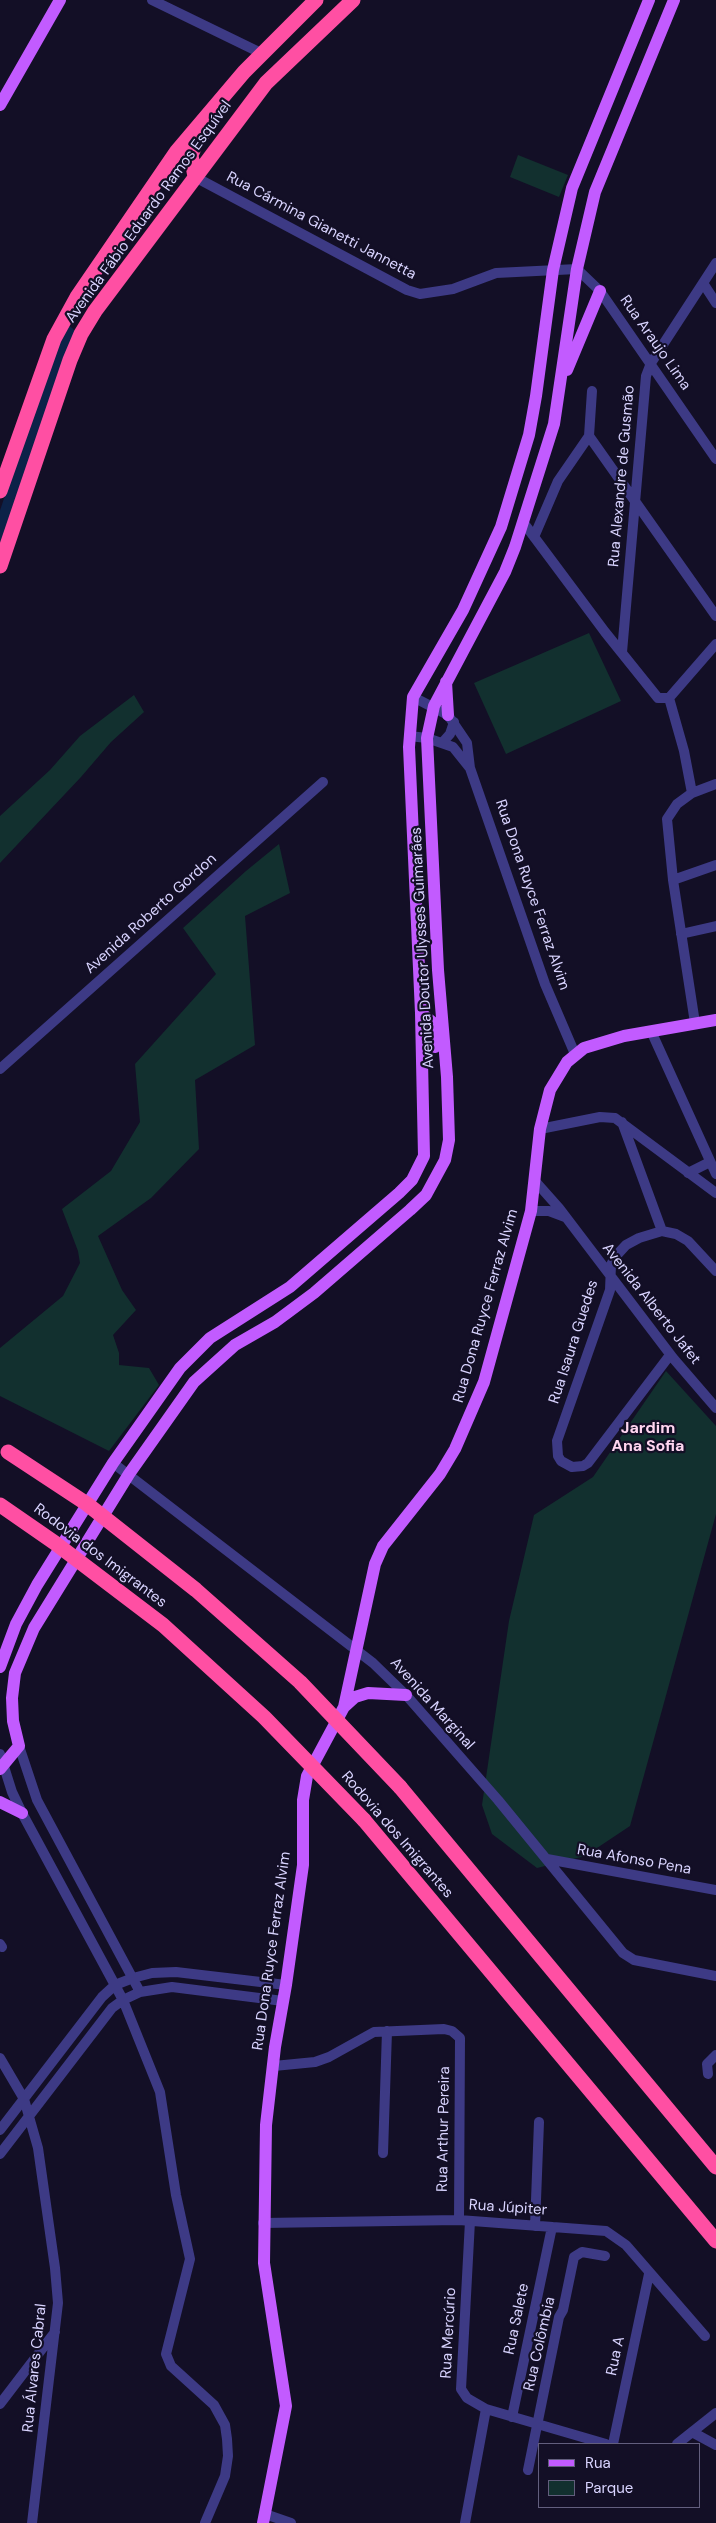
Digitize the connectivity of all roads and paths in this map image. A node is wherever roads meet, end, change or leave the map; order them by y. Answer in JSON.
{"nodes":[{"id":1,"x":60,"y":0,"type":"edge"},
{"id":2,"x":152,"y":0,"type":"edge"},
{"id":3,"x":316,"y":0,"type":"edge"},
{"id":4,"x":354,"y":0,"type":"edge"},
{"id":5,"x":650,"y":0,"type":"edge"},
{"id":6,"x":674,"y":0,"type":"edge"},
{"id":7,"x":261,"y":53,"type":"junction"},
{"id":8,"x":2,"y":98,"type":"edge"},
{"id":9,"x":222,"y":98,"type":"junction"},
{"id":10,"x":195,"y":177,"type":"junction"},
{"id":11,"x":716,"y":263,"type":"edge"},
{"id":12,"x":577,"y":269,"type":"junction"},
{"id":13,"x":553,"y":270,"type":"junction"},
{"id":14,"x":703,"y":283,"type":"junction"},
{"id":15,"x":600,"y":291,"type":"junction"},
{"id":16,"x":716,"y":303,"type":"edge"},
{"id":17,"x":650,"y":363,"type":"junction"},
{"id":18,"x":560,"y":386,"type":"junction"},
{"id":19,"x":592,"y":391,"type":"dead end"},
{"id":20,"x":589,"y":436,"type":"junction"},
{"id":21,"x":716,"y":459,"type":"edge"},
{"id":22,"x":0,"y":491,"type":"edge"},
{"id":23,"x":636,"y":503,"type":"junction"},
{"id":24,"x":523,"y":522,"type":"junction"},
{"id":25,"x":534,"y":537,"type":"junction"},
{"id":26,"x":0,"y":566,"type":"edge"},
{"id":27,"x":716,"y":616,"type":"edge"},
{"id":28,"x":716,"y":644,"type":"edge"},
{"id":29,"x":622,"y":652,"type":"junction"},
{"id":30,"x":446,"y":682,"type":"junction"},
{"id":31,"x":412,"y":697,"type":"junction"},
{"id":32,"x":669,"y":698,"type":"junction"},
{"id":33,"x":434,"y":706,"type":"junction"},
{"id":34,"x":451,"y":718,"type":"junction"},
{"id":35,"x":409,"y":736,"type":"junction"},
{"id":36,"x":427,"y":738,"type":"junction"},
{"id":37,"x":442,"y":743,"type":"junction"},
{"id":38,"x":470,"y":768,"type":"junction"},
{"id":39,"x":323,"y":782,"type":"dead end"},
{"id":40,"x":716,"y":784,"type":"edge"},
{"id":41,"x":692,"y":793,"type":"junction"},
{"id":42,"x":716,"y":865,"type":"edge"},
{"id":43,"x":672,"y":880,"type":"junction"},
{"id":44,"x":716,"y":926,"type":"edge"},
{"id":45,"x":681,"y":934,"type":"junction"},
{"id":46,"x":421,"y":1013,"type":"junction"},
{"id":47,"x":716,"y":1020,"type":"edge"},
{"id":48,"x":695,"y":1024,"type":"junction"},
{"id":49,"x":651,"y":1031,"type":"junction"},
{"id":50,"x":575,"y":1054,"type":"junction"},
{"id":51,"x":0,"y":1069,"type":"edge"},
{"id":52,"x":447,"y":1078,"type":"junction"},
{"id":53,"x":621,"y":1121,"type":"junction"},
{"id":54,"x":540,"y":1129,"type":"junction"},
{"id":55,"x":710,"y":1162,"type":"junction"},
{"id":56,"x":688,"y":1173,"type":"junction"},
{"id":57,"x":716,"y":1174,"type":"edge"},
{"id":58,"x":535,"y":1181,"type":"junction"},
{"id":59,"x":716,"y":1192,"type":"edge"},
{"id":60,"x":531,"y":1210,"type":"junction"},
{"id":61,"x":565,"y":1217,"type":"junction"},
{"id":62,"x":662,"y":1231,"type":"junction"},
{"id":63,"x":716,"y":1271,"type":"edge"},
{"id":64,"x":611,"y":1277,"type":"junction"},
{"id":65,"x":290,"y":1287,"type":"junction"},
{"id":66,"x":223,"y":1329,"type":"junction"},
{"id":67,"x":251,"y":1336,"type":"junction"},
{"id":68,"x":670,"y":1355,"type":"junction"},
{"id":69,"x":194,"y":1382,"type":"junction"},
{"id":70,"x":716,"y":1408,"type":"edge"},
{"id":71,"x":4,"y":1449,"type":"edge"},
{"id":72,"x":114,"y":1463,"type":"junction"},
{"id":73,"x":130,"y":1474,"type":"junction"},
{"id":74,"x":0,"y":1505,"type":"edge"},
{"id":75,"x":357,"y":1651,"type":"junction"},
{"id":76,"x":0,"y":1667,"type":"edge"},
{"id":77,"x":406,"y":1695,"type":"junction"},
{"id":78,"x":344,"y":1707,"type":"junction"},
{"id":79,"x":19,"y":1746,"type":"junction"},
{"id":80,"x":1,"y":1763,"type":"edge"},
{"id":81,"x":0,"y":1802,"type":"edge"},
{"id":82,"x":22,"y":1813,"type":"junction"},
{"id":83,"x":547,"y":1859,"type":"junction"},
{"id":84,"x":716,"y":1890,"type":"edge"},
{"id":85,"x":716,"y":1976,"type":"edge"},
{"id":86,"x":133,"y":1978,"type":"junction"},
{"id":87,"x":115,"y":1985,"type":"junction"},
{"id":88,"x":286,"y":1985,"type":"junction"},
{"id":89,"x":140,"y":1992,"type":"junction"},
{"id":90,"x":123,"y":2000,"type":"junction"},
{"id":91,"x":283,"y":2001,"type":"junction"},
{"id":92,"x":387,"y":2031,"type":"junction"},
{"id":93,"x":716,"y":2055,"type":"edge"},
{"id":94,"x":0,"y":2058,"type":"edge"},
{"id":95,"x":274,"y":2066,"type":"junction"},
{"id":96,"x":708,"y":2074,"type":"dead end"},
{"id":97,"x":24,"y":2099,"type":"junction"},
{"id":98,"x":30,"y":2115,"type":"junction"},
{"id":99,"x":539,"y":2122,"type":"dead end"},
{"id":100,"x":0,"y":2130,"type":"edge"},
{"id":101,"x":0,"y":2154,"type":"edge"},
{"id":102,"x":383,"y":2154,"type":"dead end"},
{"id":103,"x":716,"y":2167,"type":"edge"},
{"id":104,"x":459,"y":2220,"type":"junction"},
{"id":105,"x":470,"y":2221,"type":"junction"},
{"id":106,"x":263,"y":2223,"type":"junction"},
{"id":107,"x":535,"y":2226,"type":"junction"},
{"id":108,"x":552,"y":2226,"type":"junction"},
{"id":109,"x":716,"y":2241,"type":"edge"},
{"id":110,"x":605,"y":2256,"type":"dead end"},
{"id":111,"x":649,"y":2274,"type":"junction"},
{"id":112,"x":56,"y":2332,"type":"junction"},
{"id":113,"x":705,"y":2336,"type":"dead end"},
{"id":114,"x":0,"y":2404,"type":"edge"},
{"id":115,"x":486,"y":2409,"type":"junction"},
{"id":116,"x":716,"y":2413,"type":"edge"},
{"id":117,"x":512,"y":2417,"type":"junction"},
{"id":118,"x":537,"y":2424,"type":"junction"},
{"id":119,"x":692,"y":2432,"type":"junction"},
{"id":120,"x":603,"y":2443,"type":"edge"},
{"id":121,"x":613,"y":2443,"type":"edge"},
{"id":122,"x":678,"y":2443,"type":"edge"},
{"id":123,"x":716,"y":2445,"type":"edge"},
{"id":124,"x":528,"y":2470,"type":"dead end"},
{"id":125,"x":264,"y":2518,"type":"edge"},
{"id":126,"x":32,"y":2523,"type":"edge"},
{"id":127,"x":205,"y":2523,"type":"edge"},
{"id":128,"x":291,"y":2523,"type":"edge"},
{"id":129,"x":465,"y":2523,"type":"edge"}],
"edges":[{"from":1,"to":8,"type":"main road"},
{"from":2,"to":7,"type":"street"},
{"from":3,"to":7,"type":"highway","name":"Avenida Fábio Eduardo Ramos Esquível"},
{"from":4,"to":10,"type":"highway","name":"Avenida Fábio Eduardo Ramos Esquível"},
{"from":5,"to":13,"type":"main road","name":"Avenida Doutor Ulysses Guimarães"},
{"from":6,"to":12,"type":"main road","name":"Avenida Doutor Ulysses Guimarães"},
{"from":7,"to":9,"type":"highway","name":"Avenida Fábio Eduardo Ramos Esquível"},
{"from":9,"to":10,"type":"highway"},
{"from":9,"to":22,"type":"highway","name":"Avenida Fábio Eduardo Ramos Esquível"},
{"from":10,"to":13,"type":"street","name":"Rua Cármina Gianetti Jannetta"},
{"from":10,"to":26,"type":"highway","name":"Avenida Fábio Eduardo Ramos Esquível"},
{"from":11,"to":14,"type":"street","name":"Rua Alexandre de Gusmão"},
{"from":12,"to":13,"type":"street"},
{"from":12,"to":15,"type":"street","name":"Rua Araujo Lima"},
{"from":12,"to":18,"type":"main road","name":"Avenida Doutor Ulysses Guimarães"},
{"from":13,"to":31,"type":"main road","name":"Avenida Doutor Ulysses Guimarães"},
{"from":14,"to":16,"type":"street"},
{"from":14,"to":17,"type":"street","name":"Rua Alexandre de Gusmão"},
{"from":15,"to":17,"type":"street","name":"Rua Araujo Lima"},
{"from":15,"to":18,"type":"main road"},
{"from":17,"to":21,"type":"street","name":"Rua Araujo Lima"},
{"from":17,"to":23,"type":"street","name":"Rua Alexandre de Gusmão"},
{"from":18,"to":24,"type":"main road","name":"Avenida Doutor Ulysses Guimarães"},
{"from":19,"to":20,"type":"street"},
{"from":20,"to":23,"type":"street"},
{"from":20,"to":25,"type":"street"},
{"from":23,"to":27,"type":"street"},
{"from":23,"to":29,"type":"street","name":"Rua Alexandre de Gusmão"},
{"from":24,"to":25,"type":"street"},
{"from":24,"to":30,"type":"main road","name":"Avenida Doutor Ulysses Guimarães"},
{"from":25,"to":29,"type":"street"},
{"from":28,"to":32,"type":"street"},
{"from":29,"to":32,"type":"street"},
{"from":30,"to":33,"type":"main road","name":"Avenida Doutor Ulysses Guimarães"},
{"from":30,"to":34,"type":"main road"},
{"from":31,"to":33,"type":"street","name":"Rua Dona Ruyce Ferraz Alvim"},
{"from":31,"to":35,"type":"main road","name":"Avenida Doutor Ulysses Guimarães"},
{"from":32,"to":41,"type":"street"},
{"from":33,"to":34,"type":"street","name":"Rua Dona Ruyce Ferraz Alvim"},
{"from":33,"to":36,"type":"main road","name":"Avenida Doutor Ulysses Guimarães"},
{"from":34,"to":37,"type":"street"},
{"from":34,"to":38,"type":"street","name":"Rua Dona Ruyce Ferraz Alvim"},
{"from":35,"to":36,"type":"street","name":"Rua Dona Ruyce Ferraz Alvim"},
{"from":35,"to":46,"type":"main road","name":"Avenida Doutor Ulysses Guimarães"},
{"from":36,"to":37,"type":"street","name":"Rua Dona Ruyce Ferraz Alvim"},
{"from":36,"to":52,"type":"main road","name":"Avenida Doutor Ulysses Guimarães"},
{"from":37,"to":38,"type":"street","name":"Rua Dona Ruyce Ferraz Alvim"},
{"from":38,"to":50,"type":"street","name":"Rua Dona Ruyce Ferraz Alvim"},
{"from":39,"to":51,"type":"street","name":"Avenida Roberto Gordon"},
{"from":40,"to":41,"type":"street"},
{"from":41,"to":43,"type":"street"},
{"from":42,"to":43,"type":"street"},
{"from":43,"to":45,"type":"street"},
{"from":44,"to":45,"type":"street"},
{"from":45,"to":48,"type":"street"},
{"from":46,"to":52,"type":"main road"},
{"from":46,"to":65,"type":"main road","name":"Avenida Doutor Ulysses Guimarães"},
{"from":47,"to":48,"type":"main road"},
{"from":48,"to":49,"type":"main road"},
{"from":49,"to":50,"type":"main road"},
{"from":49,"to":55,"type":"street"},
{"from":50,"to":54,"type":"main road","name":"Rua Dona Ruyce Ferraz Alvim"},
{"from":52,"to":67,"type":"main road","name":"Avenida Doutor Ulysses Guimarães"},
{"from":53,"to":54,"type":"street"},
{"from":53,"to":56,"type":"street"},
{"from":53,"to":62,"type":"street"},
{"from":54,"to":58,"type":"main road","name":"Rua Dona Ruyce Ferraz Alvim"},
{"from":55,"to":56,"type":"street"},
{"from":55,"to":57,"type":"street"},
{"from":56,"to":59,"type":"street"},
{"from":58,"to":60,"type":"main road","name":"Rua Dona Ruyce Ferraz Alvim"},
{"from":58,"to":61,"type":"street","name":"Avenida Alberto Jafet"},
{"from":60,"to":61,"type":"street"},
{"from":60,"to":75,"type":"main road","name":"Rua Dona Ruyce Ferraz Alvim"},
{"from":61,"to":64,"type":"street","name":"Avenida Alberto Jafet"},
{"from":62,"to":63,"type":"street"},
{"from":62,"to":64,"type":"street","name":"Rua Isaura Guedes"},
{"from":64,"to":68,"type":"street","name":"Avenida Alberto Jafet"},
{"from":64,"to":68,"type":"street","name":"Rua Isaura Guedes"},
{"from":65,"to":66,"type":"main road","name":"Avenida Doutor Ulysses Guimarães"},
{"from":65,"to":67,"type":"main road"},
{"from":66,"to":69,"type":"main road"},
{"from":66,"to":72,"type":"main road","name":"Avenida Doutor Ulysses Guimarães"},
{"from":67,"to":69,"type":"main road","name":"Avenida Doutor Ulysses Guimarães"},
{"from":68,"to":70,"type":"street","name":"Avenida Alberto Jafet"},
{"from":69,"to":73,"type":"main road","name":"Avenida Doutor Ulysses Guimarães"},
{"from":71,"to":103,"type":"highway","name":"Rodovia dos Imigrantes","bridge":true},
{"from":72,"to":73,"type":"street","name":"Avenida Marginal"},
{"from":72,"to":76,"type":"main road","name":"Avenida Doutor Ulysses Guimarães"},
{"from":73,"to":75,"type":"street","name":"Avenida Marginal"},
{"from":73,"to":79,"type":"main road","name":"Avenida Doutor Ulysses Guimarães"},
{"from":74,"to":109,"type":"highway","name":"Rodovia dos Imigrantes","bridge":true},
{"from":75,"to":77,"type":"street","name":"Avenida Marginal"},
{"from":75,"to":78,"type":"main road","name":"Rua Dona Ruyce Ferraz Alvim"},
{"from":77,"to":78,"type":"main road"},
{"from":77,"to":83,"type":"street","name":"Avenida Marginal"},
{"from":78,"to":88,"type":"main road","name":"Rua Dona Ruyce Ferraz Alvim"},
{"from":79,"to":80,"type":"main road"},
{"from":79,"to":86,"type":"street"},
{"from":80,"to":82,"type":"street"},
{"from":81,"to":82,"type":"main road"},
{"from":82,"to":87,"type":"street"},
{"from":83,"to":84,"type":"street","name":"Rua Afonso Pena"},
{"from":83,"to":85,"type":"street","name":"Avenida Marginal"},
{"from":86,"to":87,"type":"street"},
{"from":86,"to":88,"type":"street"},
{"from":86,"to":89,"type":"street"},
{"from":87,"to":90,"type":"street"},
{"from":87,"to":97,"type":"street"},
{"from":88,"to":91,"type":"main road","name":"Rua Dona Ruyce Ferraz Alvim"},
{"from":89,"to":90,"type":"street"},
{"from":89,"to":91,"type":"street"},
{"from":90,"to":98,"type":"street"},
{"from":90,"to":127,"type":"street"},
{"from":91,"to":95,"type":"main road","name":"Rua Dona Ruyce Ferraz Alvim"},
{"from":92,"to":95,"type":"street"},
{"from":92,"to":102,"type":"street"},
{"from":92,"to":104,"type":"street","name":"Rua Arthur Pereira"},
{"from":93,"to":96,"type":"street"},
{"from":94,"to":97,"type":"street","name":"Rua Álvares Cabral"},
{"from":95,"to":106,"type":"main road","name":"Rua Dona Ruyce Ferraz Alvim"},
{"from":97,"to":98,"type":"street","name":"Rua Álvares Cabral"},
{"from":97,"to":100,"type":"street"},
{"from":98,"to":101,"type":"street"},
{"from":98,"to":112,"type":"street","name":"Rua Álvares Cabral"},
{"from":99,"to":107,"type":"street"},
{"from":104,"to":105,"type":"street","name":"Rua Júpiter"},
{"from":104,"to":106,"type":"street","name":"Rua Júpiter"},
{"from":105,"to":107,"type":"street","name":"Rua Júpiter"},
{"from":105,"to":115,"type":"street","name":"Rua Mercúrio"},
{"from":106,"to":125,"type":"main road","name":"Rua Dona Ruyce Ferraz Alvim"},
{"from":107,"to":108,"type":"street","name":"Rua Júpiter"},
{"from":108,"to":111,"type":"street","name":"Rua Júpiter"},
{"from":108,"to":117,"type":"street","name":"Rua Salete"},
{"from":110,"to":118,"type":"street","name":"Rua Colômbia"},
{"from":111,"to":113,"type":"street","name":"Rua Júpiter"},
{"from":111,"to":121,"type":"street","name":"Rua A"},
{"from":112,"to":114,"type":"street"},
{"from":112,"to":126,"type":"street","name":"Rua Álvares Cabral"},
{"from":115,"to":117,"type":"street"},
{"from":115,"to":129,"type":"street"},
{"from":116,"to":119,"type":"street"},
{"from":117,"to":118,"type":"street"},
{"from":118,"to":120,"type":"street"},
{"from":118,"to":124,"type":"street","name":"Rua Colômbia"},
{"from":119,"to":122,"type":"street"},
{"from":119,"to":123,"type":"street"},
{"from":125,"to":128,"type":"street"}]}
